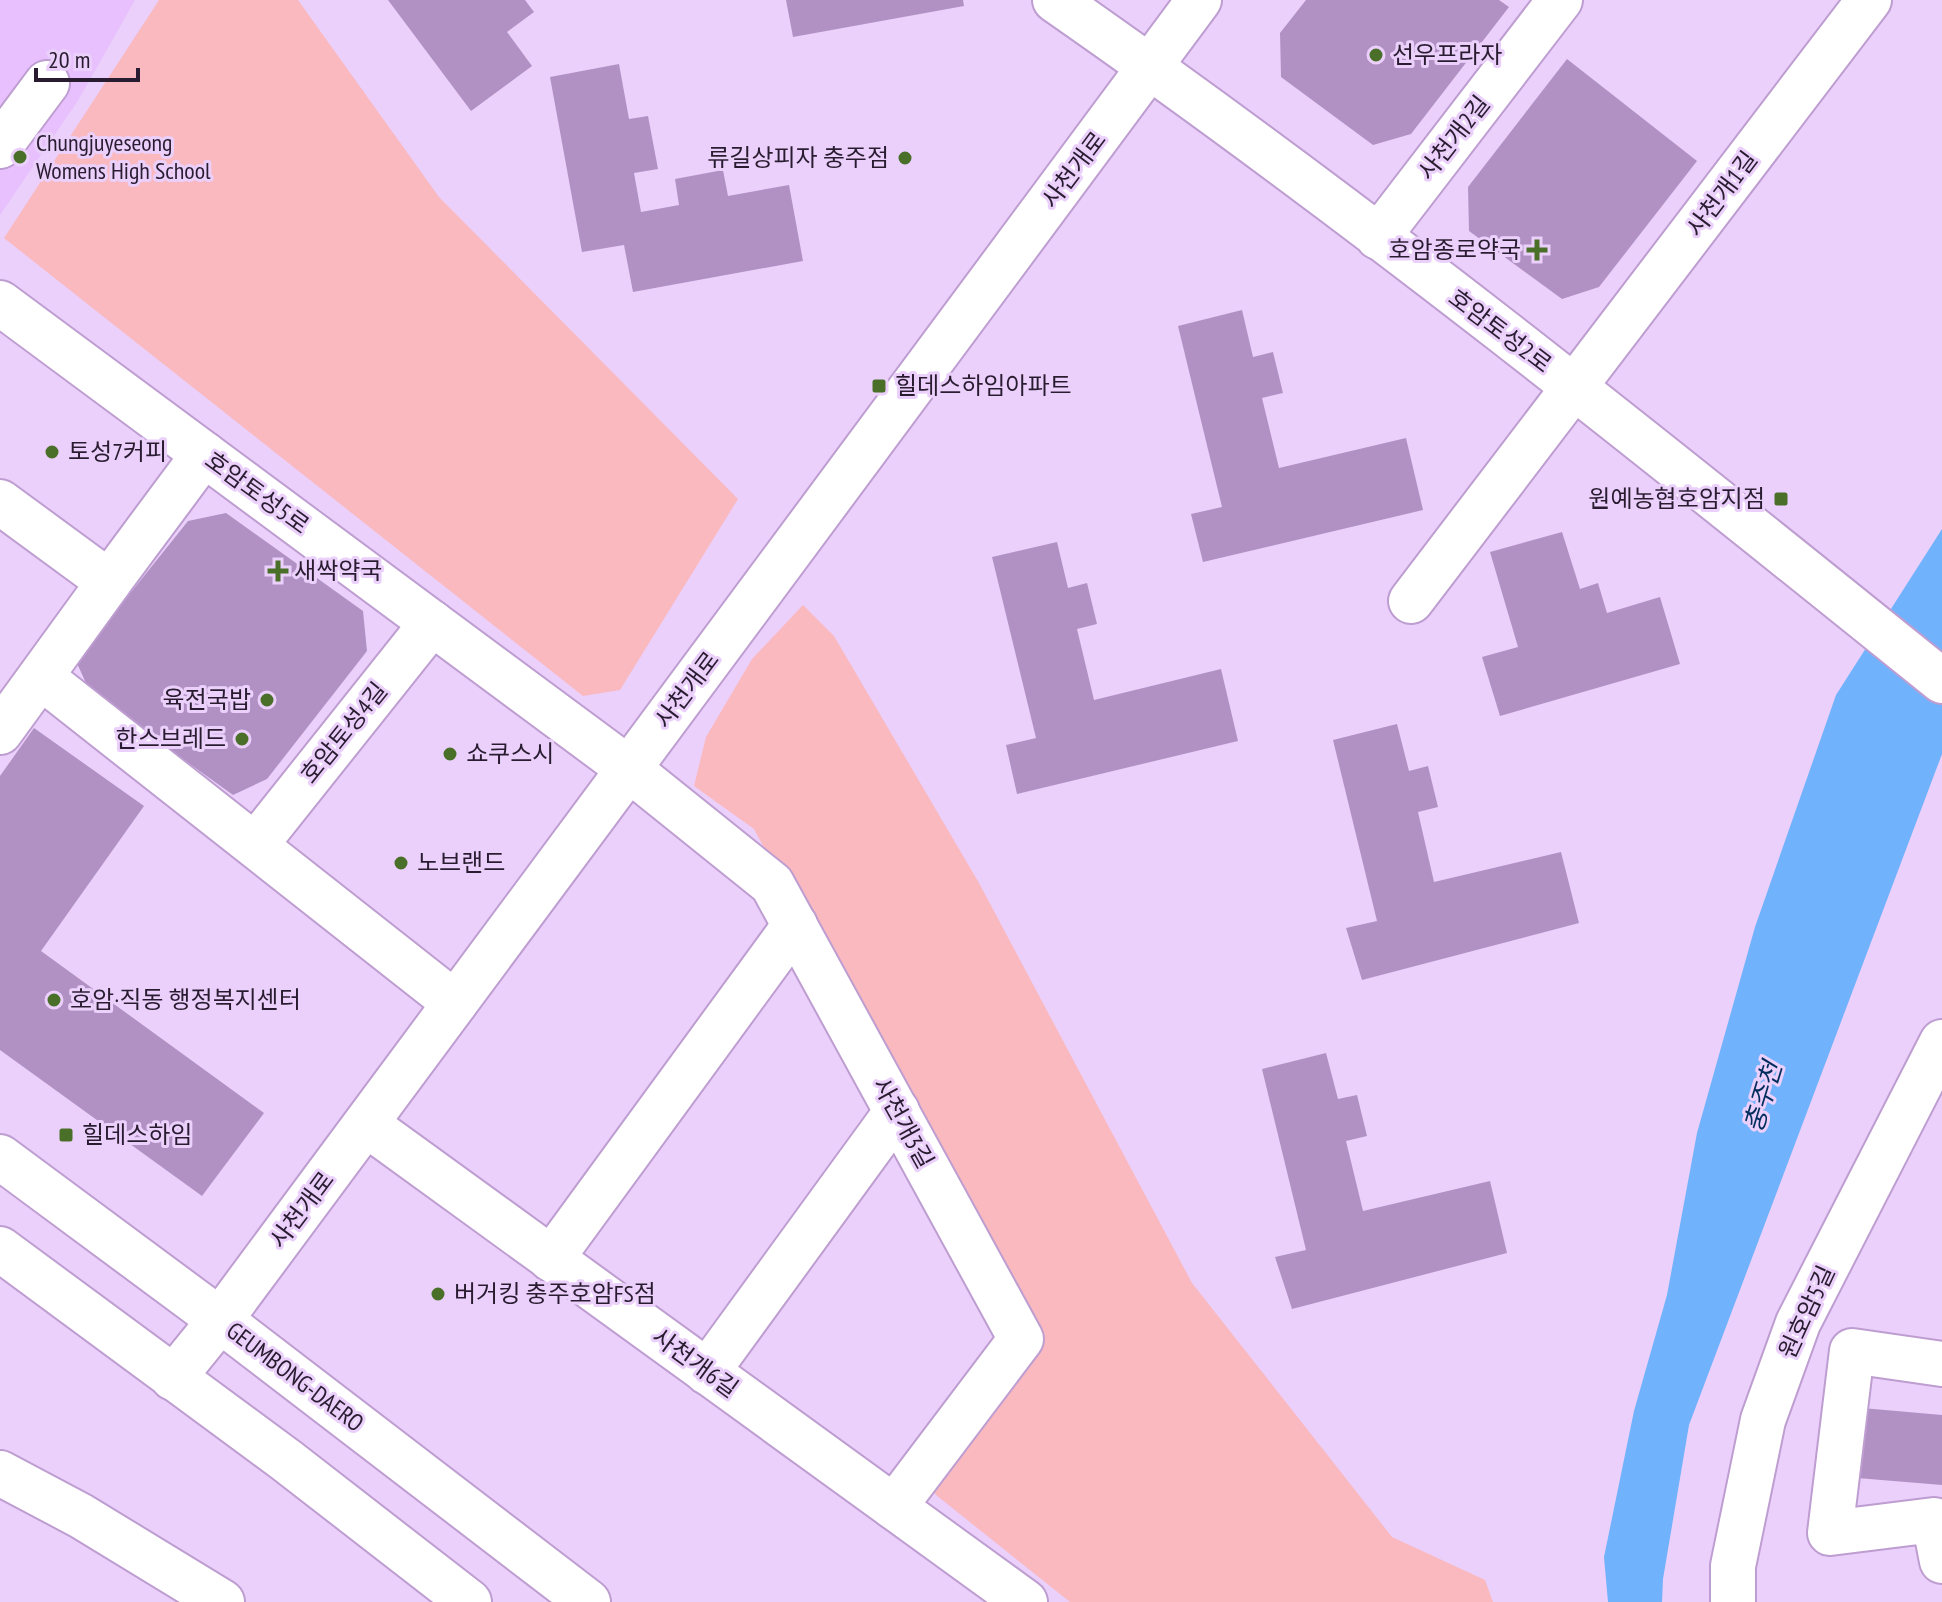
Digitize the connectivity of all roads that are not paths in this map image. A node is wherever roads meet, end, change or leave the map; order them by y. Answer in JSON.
{"nodes":[{"id":1,"x":1055,"y":0,"type":"edge"},
{"id":2,"x":1199,"y":0,"type":"edge"},
{"id":3,"x":1560,"y":0,"type":"edge"},
{"id":4,"x":1869,"y":0,"type":"edge"},
{"id":5,"x":1150,"y":66,"type":"junction"},
{"id":6,"x":47,"y":83,"type":"dead end"},
{"id":7,"x":0,"y":146,"type":"edge"},
{"id":8,"x":1378,"y":237,"type":"junction"},
{"id":9,"x":0,"y":303,"type":"edge"},
{"id":10,"x":1574,"y":387,"type":"junction"},
{"id":11,"x":204,"y":454,"type":"junction"},
{"id":12,"x":0,"y":502,"type":"edge"},
{"id":13,"x":109,"y":582,"type":"junction"},
{"id":14,"x":1411,"y":601,"type":"dead end"},
{"id":15,"x":432,"y":623,"type":"junction"},
{"id":16,"x":41,"y":677,"type":"junction"},
{"id":17,"x":1942,"y":681,"type":"edge"},
{"id":18,"x":0,"y":732,"type":"edge"},
{"id":19,"x":629,"y":769,"type":"junction"},
{"id":20,"x":256,"y":844,"type":"junction"},
{"id":21,"x":795,"y":925,"type":"junction"},
{"id":22,"x":455,"y":1003,"type":"junction"},
{"id":23,"x":1942,"y":1042,"type":"edge"},
{"id":24,"x":897,"y":1111,"type":"junction"},
{"id":25,"x":366,"y":1124,"type":"junction"},
{"id":26,"x":0,"y":1157,"type":"edge"},
{"id":27,"x":0,"y":1249,"type":"edge"},
{"id":28,"x":551,"y":1259,"type":"junction"},
{"id":29,"x":220,"y":1320,"type":"junction"},
{"id":30,"x":1942,"y":1364,"type":"edge"},
{"id":31,"x":707,"y":1372,"type":"junction"},
{"id":32,"x":173,"y":1378,"type":"junction"},
{"id":33,"x":0,"y":1473,"type":"edge"},
{"id":34,"x":894,"y":1507,"type":"junction"},
{"id":35,"x":1942,"y":1561,"type":"edge"},
{"id":36,"x":222,"y":1602,"type":"edge"},
{"id":37,"x":469,"y":1602,"type":"edge"},
{"id":38,"x":588,"y":1602,"type":"edge"},
{"id":39,"x":1025,"y":1602,"type":"edge"},
{"id":40,"x":1733,"y":1602,"type":"edge"}],
"edges":[{"from":1,"to":5,"type":"street","name":"호암토성2로"},
{"from":2,"to":5,"type":"street","name":"사천개로"},
{"from":3,"to":8,"type":"street","name":"사천개2길"},
{"from":4,"to":10,"type":"street","name":"사천개1길"},
{"from":5,"to":8,"type":"street","name":"호암토성2로"},
{"from":5,"to":19,"type":"street","name":"사천개로"},
{"from":6,"to":7,"type":"street"},
{"from":8,"to":10,"type":"street","name":"호암토성2로"},
{"from":9,"to":11,"type":"street","name":"호암토성5로"},
{"from":10,"to":14,"type":"street","name":"사천개1길"},
{"from":10,"to":17,"type":"street","name":"호암토성2로"},
{"from":11,"to":13,"type":"street"},
{"from":11,"to":15,"type":"street","name":"호암토성5로"},
{"from":12,"to":13,"type":"street"},
{"from":13,"to":16,"type":"street"},
{"from":15,"to":19,"type":"street","name":"호암토성5로"},
{"from":15,"to":20,"type":"street","name":"호암토성4길"},
{"from":16,"to":18,"type":"street"},
{"from":16,"to":20,"type":"street"},
{"from":19,"to":21,"type":"street","name":"사천개3길"},
{"from":19,"to":22,"type":"street","name":"사천개로"},
{"from":20,"to":22,"type":"street"},
{"from":21,"to":24,"type":"street","name":"사천개3길"},
{"from":21,"to":28,"type":"street"},
{"from":22,"to":25,"type":"street","name":"사천개로"},
{"from":23,"to":40,"type":"street","name":"원호암5길"},
{"from":24,"to":31,"type":"street"},
{"from":24,"to":34,"type":"street","name":"사천개3길"},
{"from":25,"to":28,"type":"street","name":"사천개6길"},
{"from":25,"to":29,"type":"street","name":"사천개로"},
{"from":26,"to":29,"type":"street","name":"GEUMBONG-DAERO"},
{"from":27,"to":32,"type":"street"},
{"from":28,"to":31,"type":"street","name":"사천개6길"},
{"from":29,"to":32,"type":"street","name":"사천개로"},
{"from":29,"to":38,"type":"street","name":"GEUMBONG-DAERO"},
{"from":30,"to":35,"type":"street"},
{"from":31,"to":34,"type":"street","name":"사천개6길"},
{"from":32,"to":37,"type":"street"},
{"from":33,"to":36,"type":"street"},
{"from":34,"to":39,"type":"street","name":"사천개6길"}]}
